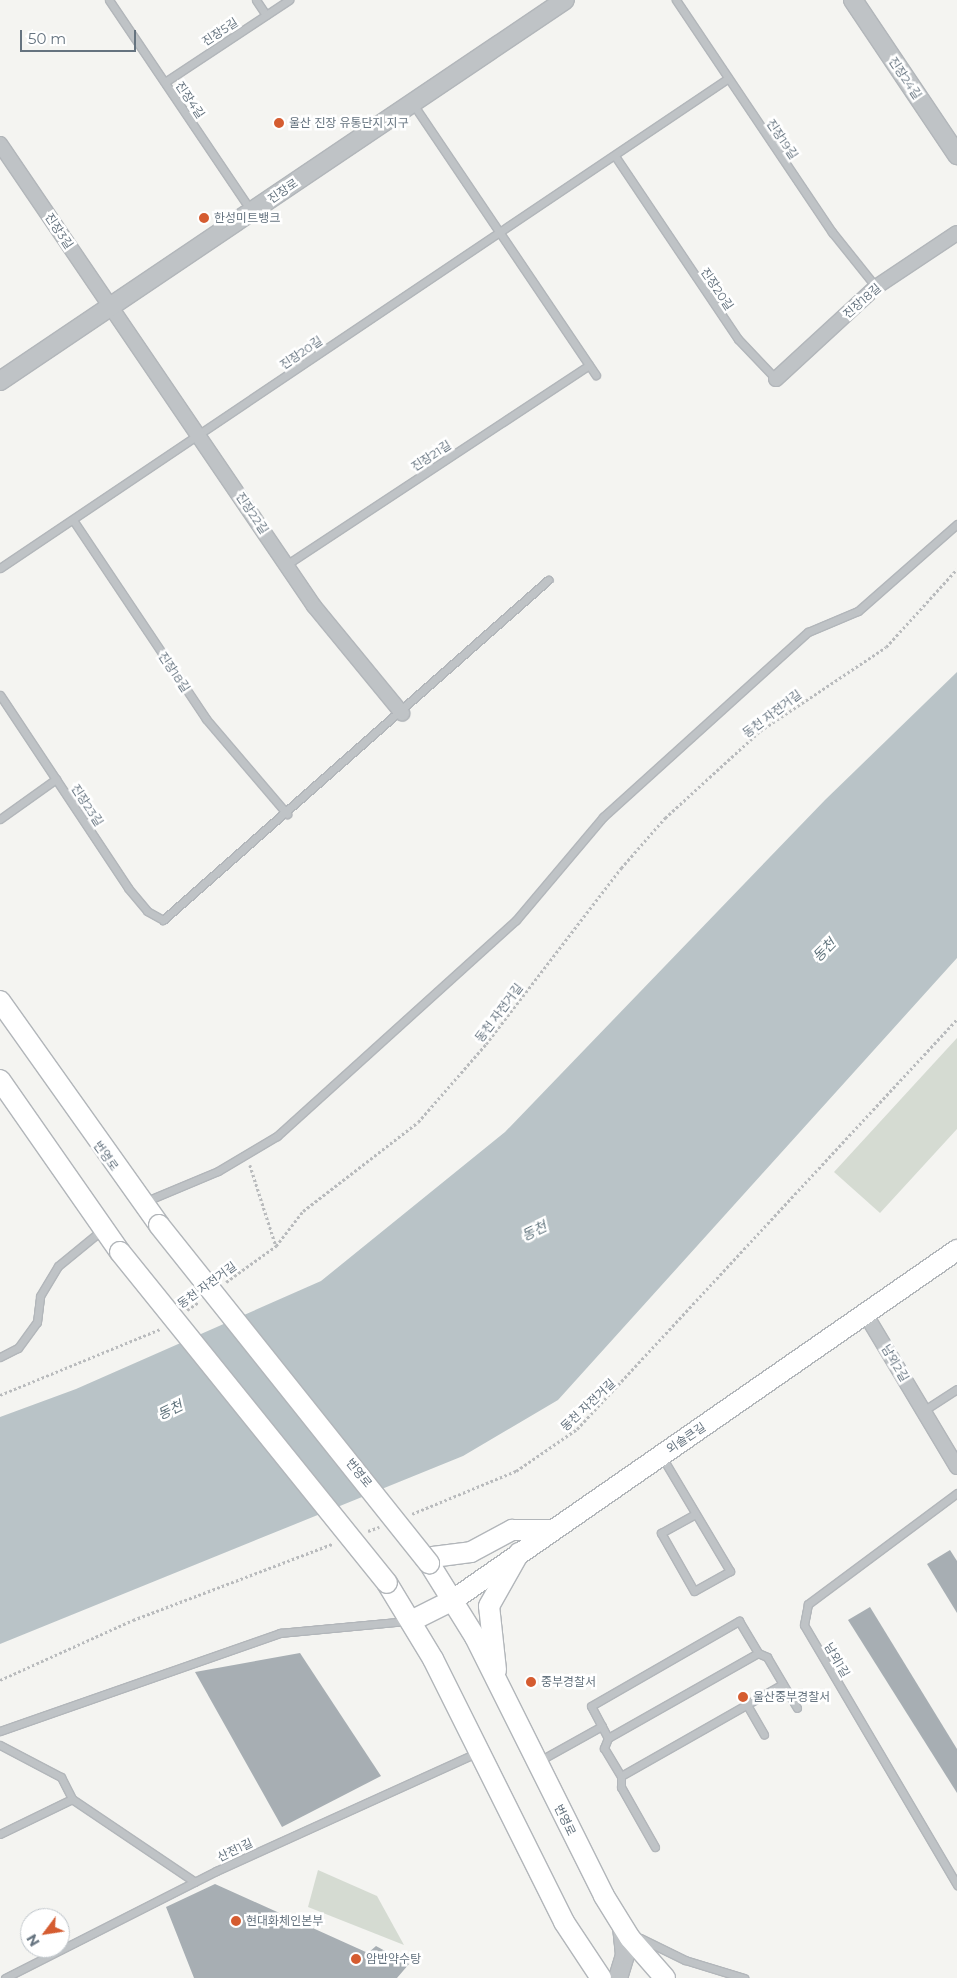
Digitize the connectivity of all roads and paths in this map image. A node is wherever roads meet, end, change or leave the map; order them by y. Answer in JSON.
{"nodes":[{"id":1,"x":109,"y":0,"type":"edge"},
{"id":2,"x":256,"y":0,"type":"edge"},
{"id":3,"x":289,"y":0,"type":"edge"},
{"id":4,"x":566,"y":0,"type":"edge"},
{"id":5,"x":676,"y":0,"type":"edge"},
{"id":6,"x":853,"y":0,"type":"edge"},
{"id":7,"x":266,"y":15,"type":"junction"},
{"id":8,"x":728,"y":79,"type":"junction"},
{"id":9,"x":164,"y":82,"type":"junction"},
{"id":10,"x":413,"y":103,"type":"junction"},
{"id":11,"x":3,"y":154,"type":"edge"},
{"id":12,"x":957,"y":155,"type":"edge"},
{"id":13,"x":614,"y":156,"type":"junction"},
{"id":14,"x":252,"y":212,"type":"junction"},
{"id":15,"x":500,"y":233,"type":"junction"},
{"id":16,"x":957,"y":233,"type":"edge"},
{"id":17,"x":876,"y":287,"type":"junction"},
{"id":18,"x":110,"y":307,"type":"junction"},
{"id":19,"x":589,"y":366,"type":"junction"},
{"id":20,"x":596,"y":376,"type":"dead end"},
{"id":21,"x":776,"y":379,"type":"joint"},
{"id":22,"x":0,"y":381,"type":"edge"},
{"id":23,"x":200,"y":436,"type":"junction"},
{"id":24,"x":73,"y":520,"type":"junction"},
{"id":25,"x":957,"y":524,"type":"edge"},
{"id":26,"x":286,"y":564,"type":"junction"},
{"id":27,"x":0,"y":568,"type":"edge"},
{"id":28,"x":957,"y":570,"type":"edge"},
{"id":29,"x":548,"y":580,"type":"dead end"},
{"id":30,"x":0,"y":695,"type":"edge"},
{"id":31,"x":402,"y":713,"type":"junction"},
{"id":32,"x":56,"y":779,"type":"junction"},
{"id":33,"x":287,"y":814,"type":"junction"},
{"id":34,"x":0,"y":819,"type":"edge"},
{"id":35,"x":0,"y":1001,"type":"edge"},
{"id":36,"x":957,"y":1019,"type":"edge"},
{"id":37,"x":0,"y":1080,"type":"edge"},
{"id":38,"x":250,"y":1164,"type":"dead end"},
{"id":39,"x":141,"y":1203,"type":"junction"},
{"id":40,"x":104,"y":1229,"type":"junction"},
{"id":41,"x":276,"y":1246,"type":"junction"},
{"id":42,"x":957,"y":1250,"type":"edge"},
{"id":43,"x":218,"y":1288,"type":"dead end"},
{"id":44,"x":202,"y":1299,"type":"dead end"},
{"id":45,"x":866,"y":1315,"type":"junction"},
{"id":46,"x":179,"y":1316,"type":"dead end"},
{"id":47,"x":163,"y":1328,"type":"dead end"},
{"id":48,"x":0,"y":1357,"type":"edge"},
{"id":49,"x":957,"y":1389,"type":"edge"},
{"id":50,"x":0,"y":1395,"type":"edge"},
{"id":51,"x":924,"y":1411,"type":"junction"},
{"id":52,"x":661,"y":1454,"type":"junction"},
{"id":53,"x":957,"y":1467,"type":"edge"},
{"id":54,"x":957,"y":1493,"type":"edge"},
{"id":55,"x":695,"y":1514,"type":"junction"},
{"id":56,"x":401,"y":1518,"type":"dead end"},
{"id":57,"x":383,"y":1525,"type":"dead end"},
{"id":58,"x":550,"y":1530,"type":"junction"},
{"id":59,"x":365,"y":1532,"type":"dead end"},
{"id":60,"x":337,"y":1542,"type":"dead end"},
{"id":61,"x":521,"y":1550,"type":"junction"},
{"id":62,"x":427,"y":1560,"type":"junction"},
{"id":63,"x":453,"y":1600,"type":"junction"},
{"id":64,"x":411,"y":1621,"type":"junction"},
{"id":65,"x":758,"y":1653,"type":"junction"},
{"id":66,"x":0,"y":1680,"type":"edge"},
{"id":67,"x":497,"y":1682,"type":"junction"},
{"id":68,"x":783,"y":1684,"type":"junction"},
{"id":69,"x":746,"y":1705,"type":"junction"},
{"id":70,"x":797,"y":1708,"type":"dead end"},
{"id":71,"x":602,"y":1726,"type":"junction"},
{"id":72,"x":0,"y":1731,"type":"edge"},
{"id":73,"x":764,"y":1735,"type":"dead end"},
{"id":74,"x":608,"y":1738,"type":"junction"},
{"id":75,"x":0,"y":1745,"type":"edge"},
{"id":76,"x":479,"y":1751,"type":"junction"},
{"id":77,"x":537,"y":1762,"type":"junction"},
{"id":78,"x":621,"y":1776,"type":"junction"},
{"id":79,"x":72,"y":1799,"type":"junction"},
{"id":80,"x":0,"y":1834,"type":"edge"},
{"id":81,"x":655,"y":1847,"type":"dead end"},
{"id":82,"x":195,"y":1882,"type":"junction"},
{"id":83,"x":957,"y":1885,"type":"edge"},
{"id":84,"x":622,"y":1925,"type":"junction"},
{"id":85,"x":5,"y":1978,"type":"edge"},
{"id":86,"x":601,"y":1978,"type":"edge"},
{"id":87,"x":618,"y":1978,"type":"edge"},
{"id":88,"x":664,"y":1978,"type":"edge"},
{"id":89,"x":744,"y":1978,"type":"edge"}],
"edges":[{"from":1,"to":9,"type":"lane","name":"진장4길"},
{"from":2,"to":7,"type":"lane"},
{"from":3,"to":7,"type":"lane","name":"진장5길"},
{"from":4,"to":10,"type":"street","name":"진장로"},
{"from":5,"to":8,"type":"lane","name":"진장19길"},
{"from":6,"to":12,"type":"street","name":"진장24길"},
{"from":7,"to":9,"type":"lane","name":"진장5길"},
{"from":8,"to":13,"type":"lane","name":"진장20길"},
{"from":8,"to":17,"type":"lane","name":"진장19길"},
{"from":9,"to":14,"type":"lane","name":"진장4길"},
{"from":10,"to":14,"type":"street","name":"진장로"},
{"from":10,"to":15,"type":"lane"},
{"from":11,"to":18,"type":"street","name":"진장3길"},
{"from":13,"to":15,"type":"lane","name":"진장20길"},
{"from":13,"to":21,"type":"lane","name":"진장20길"},
{"from":14,"to":18,"type":"street","name":"진장로"},
{"from":15,"to":19,"type":"lane"},
{"from":15,"to":23,"type":"lane","name":"진장20길"},
{"from":16,"to":17,"type":"street","name":"진장18길"},
{"from":17,"to":21,"type":"street","name":"진장18길"},
{"from":18,"to":22,"type":"street","name":"진장로"},
{"from":18,"to":23,"type":"street","name":"진장22길"},
{"from":19,"to":20,"type":"lane"},
{"from":19,"to":26,"type":"lane","name":"진장21길"},
{"from":23,"to":24,"type":"lane","name":"진장20길"},
{"from":23,"to":26,"type":"street","name":"진장22길"},
{"from":24,"to":27,"type":"lane","name":"진장20길"},
{"from":24,"to":33,"type":"lane","name":"진장18길"},
{"from":25,"to":39,"type":"lane"},
{"from":26,"to":31,"type":"street","name":"진장22길"},
{"from":28,"to":41,"type":"path","name":"동천 자전거길"},
{"from":29,"to":31,"type":"lane"},
{"from":30,"to":32,"type":"lane","name":"진장23길"},
{"from":31,"to":33,"type":"lane"},
{"from":32,"to":33,"type":"lane","name":"진장23길"},
{"from":32,"to":34,"type":"lane"},
{"from":35,"to":39,"type":"main road","name":"번영로"},
{"from":36,"to":56,"type":"path","name":"동천 자전거길"},
{"from":37,"to":40,"type":"main road"},
{"from":38,"to":41,"type":"path"},
{"from":39,"to":62,"type":"main road","name":"번영로","bridge":true},
{"from":40,"to":48,"type":"lane"},
{"from":40,"to":64,"type":"main road","bridge":true},
{"from":41,"to":43,"type":"path","name":"동천 자전거길"},
{"from":42,"to":45,"type":"main road","name":"외솔큰길"},
{"from":44,"to":46,"type":"path","name":"동천 자전거길"},
{"from":45,"to":51,"type":"street","name":"남외2길"},
{"from":45,"to":52,"type":"main road","name":"외솔큰길"},
{"from":47,"to":50,"type":"path"},
{"from":49,"to":51,"type":"lane"},
{"from":51,"to":53,"type":"street","name":"남외2길"},
{"from":52,"to":55,"type":"lane"},
{"from":52,"to":58,"type":"main road","name":"외솔큰길"},
{"from":54,"to":83,"type":"lane","name":"남외1길"},
{"from":55,"to":55,"type":"lane"},
{"from":57,"to":59,"type":"path"},
{"from":58,"to":61,"type":"main road","name":"외솔큰길"},
{"from":58,"to":62,"type":"main road"},
{"from":60,"to":66,"type":"path"},
{"from":61,"to":63,"type":"main road","name":"외솔큰길"},
{"from":61,"to":67,"type":"main road"},
{"from":62,"to":63,"type":"main road","name":"번영로"},
{"from":63,"to":64,"type":"main road","name":"외솔큰길"},
{"from":63,"to":67,"type":"main road","name":"번영로"},
{"from":64,"to":72,"type":"lane"},
{"from":64,"to":76,"type":"main road"},
{"from":65,"to":68,"type":"lane"},
{"from":65,"to":71,"type":"lane"},
{"from":65,"to":74,"type":"lane"},
{"from":67,"to":77,"type":"main road","name":"번영로"},
{"from":68,"to":69,"type":"lane"},
{"from":68,"to":70,"type":"lane"},
{"from":69,"to":73,"type":"lane"},
{"from":69,"to":78,"type":"lane"},
{"from":71,"to":74,"type":"lane"},
{"from":71,"to":77,"type":"lane"},
{"from":74,"to":78,"type":"lane"},
{"from":75,"to":79,"type":"lane"},
{"from":76,"to":82,"type":"lane","name":"산전1길"},
{"from":76,"to":86,"type":"main road"},
{"from":77,"to":84,"type":"main road","name":"번영로"},
{"from":78,"to":81,"type":"lane"},
{"from":79,"to":80,"type":"lane"},
{"from":79,"to":82,"type":"lane"},
{"from":82,"to":85,"type":"lane","name":"산전1길"},
{"from":84,"to":87,"type":"street"},
{"from":84,"to":88,"type":"main road","name":"번영로"},
{"from":84,"to":89,"type":"lane"}]}
